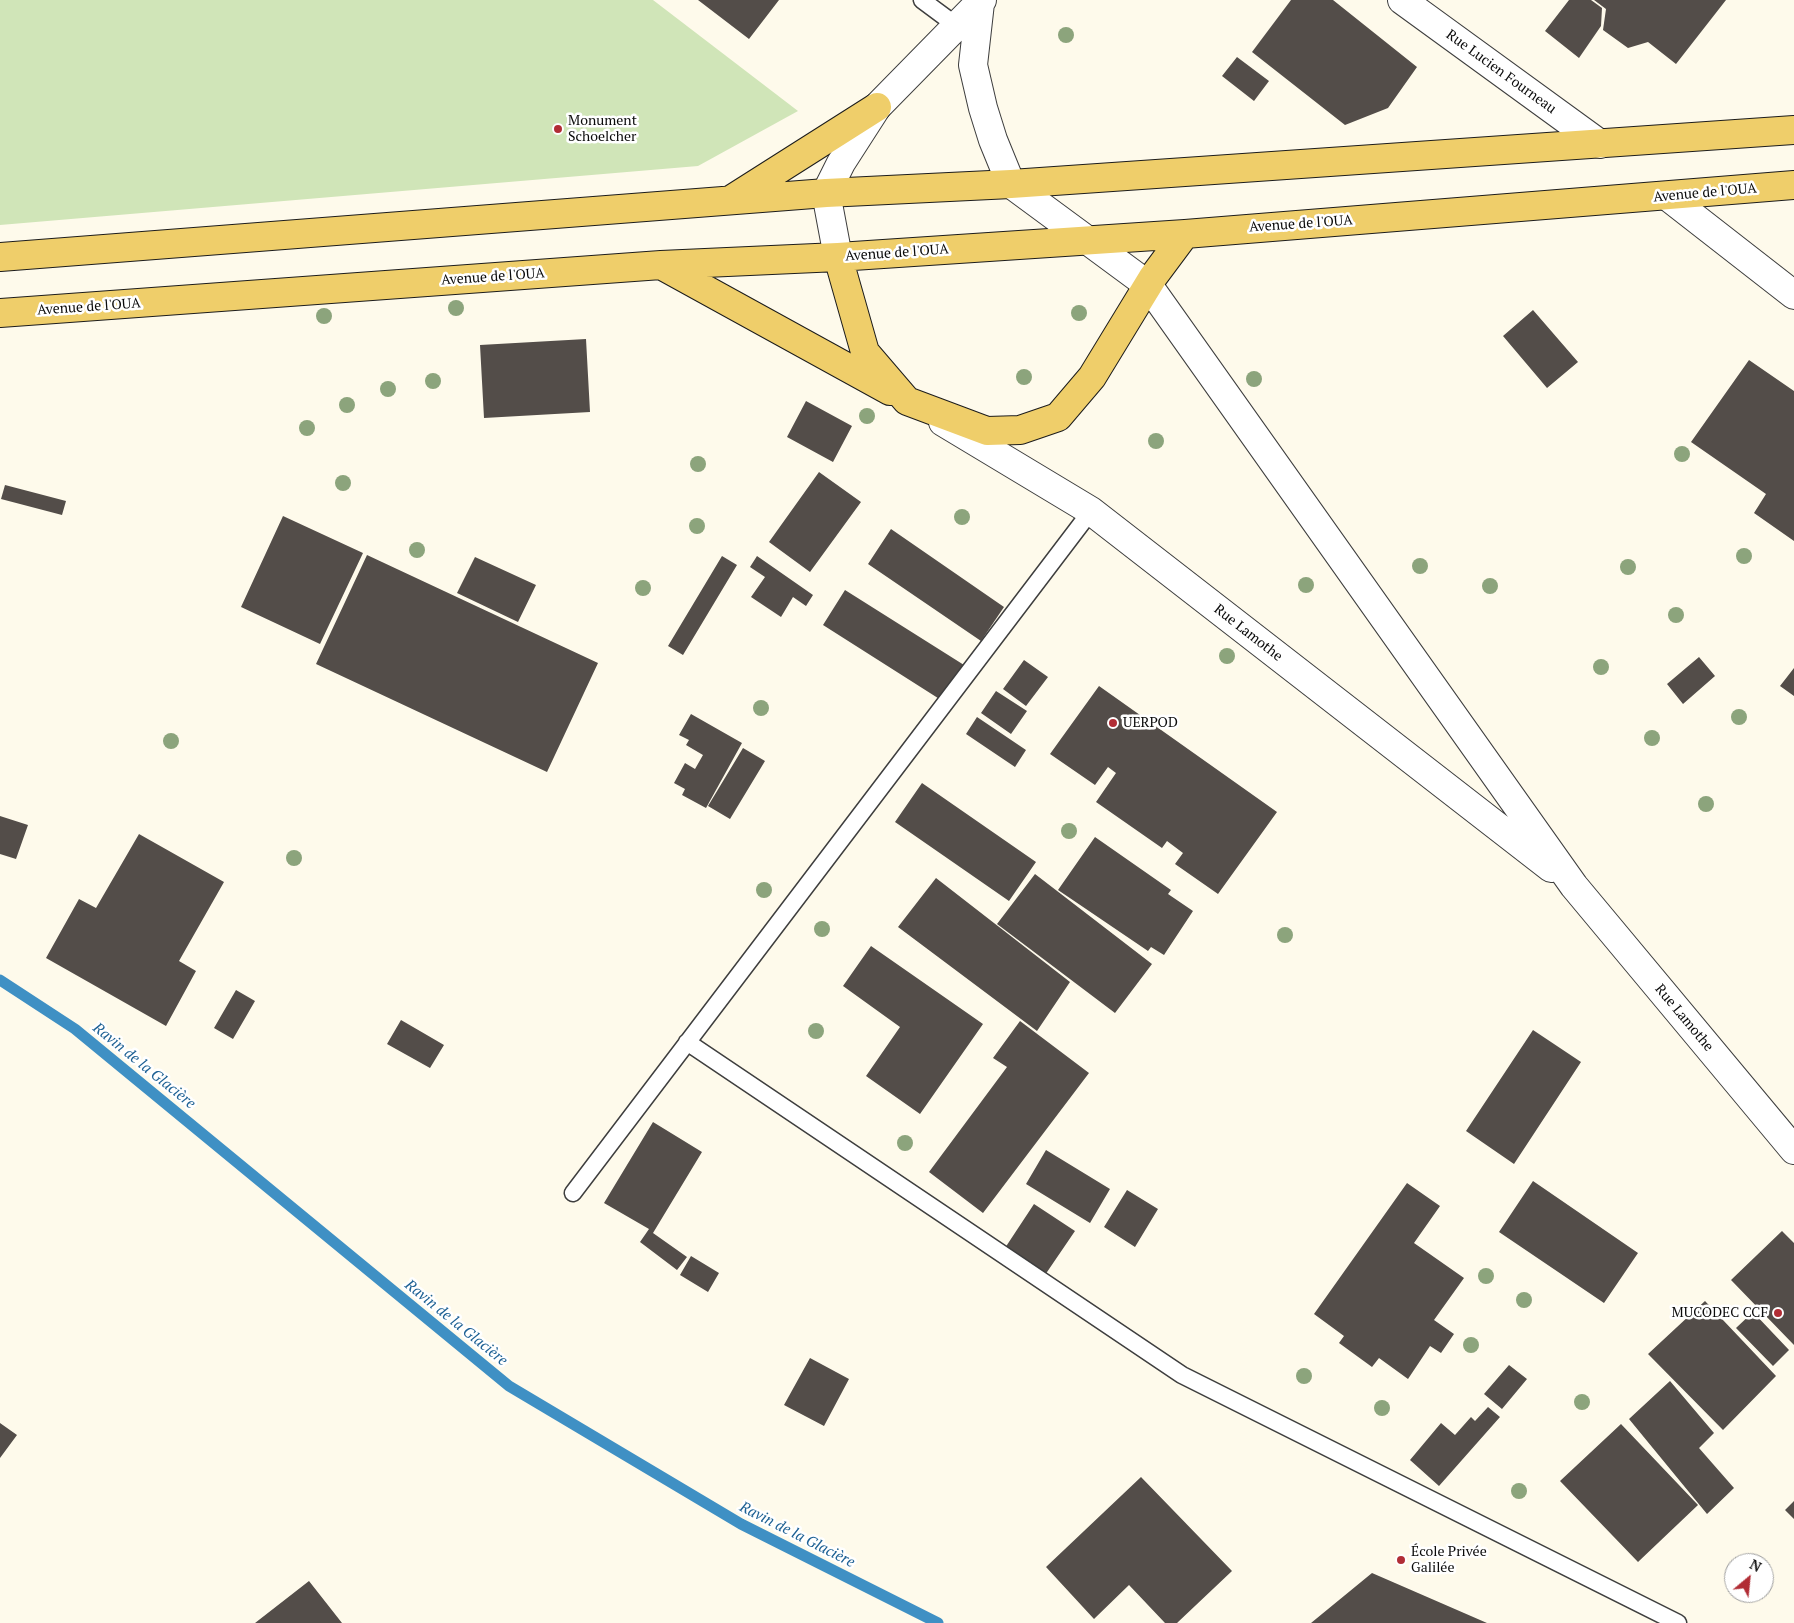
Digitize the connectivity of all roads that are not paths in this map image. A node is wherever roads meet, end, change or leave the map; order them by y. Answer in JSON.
{"nodes":[{"id":1,"x":922,"y":0,"type":"edge"},
{"id":2,"x":1402,"y":0,"type":"edge"},
{"id":3,"x":981,"y":2,"type":"edge"},
{"id":4,"x":957,"y":26,"type":"junction"},
{"id":5,"x":877,"y":107,"type":"junction"},
{"id":6,"x":1794,"y":130,"type":"edge"},
{"id":7,"x":1600,"y":144,"type":"junction"},
{"id":8,"x":1011,"y":184,"type":"junction"},
{"id":9,"x":1794,"y":185,"type":"edge"},
{"id":10,"x":826,"y":194,"type":"junction"},
{"id":11,"x":1667,"y":196,"type":"junction"},
{"id":12,"x":728,"y":201,"type":"junction"},
{"id":13,"x":1185,"y":234,"type":"junction"},
{"id":14,"x":1087,"y":240,"type":"junction"},
{"id":15,"x":0,"y":257,"type":"edge"},
{"id":16,"x":838,"y":257,"type":"junction"},
{"id":17,"x":662,"y":265,"type":"junction"},
{"id":18,"x":1148,"y":285,"type":"junction"},
{"id":19,"x":1794,"y":295,"type":"edge"},
{"id":20,"x":0,"y":313,"type":"edge"},
{"id":21,"x":908,"y":401,"type":"junction"},
{"id":22,"x":1091,"y":511,"type":"junction"},
{"id":23,"x":1574,"y":886,"type":"junction"},
{"id":24,"x":687,"y":1042,"type":"junction"},
{"id":25,"x":1794,"y":1150,"type":"edge"},
{"id":26,"x":574,"y":1193,"type":"dead end"},
{"id":27,"x":1678,"y":1623,"type":"edge"}],
"edges":[{"from":1,"to":4,"type":"lane"},
{"from":2,"to":7,"type":"street","name":"Rue Lucien Fourneau"},
{"from":3,"to":4,"type":"street"},
{"from":3,"to":8,"type":"street"},
{"from":4,"to":5,"type":"street"},
{"from":5,"to":10,"type":"street"},
{"from":5,"to":12,"type":"main road"},
{"from":6,"to":7,"type":"main road"},
{"from":7,"to":8,"type":"main road"},
{"from":8,"to":10,"type":"main road"},
{"from":8,"to":14,"type":"street","name":"Rue Lamothe"},
{"from":9,"to":11,"type":"main road","name":"Avenue de l'OUA"},
{"from":10,"to":12,"type":"main road"},
{"from":10,"to":16,"type":"street"},
{"from":11,"to":13,"type":"main road","name":"Avenue de l'OUA"},
{"from":11,"to":19,"type":"street"},
{"from":12,"to":15,"type":"main road"},
{"from":13,"to":14,"type":"main road","name":"Avenue de l'OUA"},
{"from":13,"to":18,"type":"main road"},
{"from":14,"to":16,"type":"main road","name":"Avenue de l'OUA"},
{"from":14,"to":18,"type":"street","name":"Rue Lamothe"},
{"from":16,"to":17,"type":"main road","name":"Avenue de l'OUA"},
{"from":16,"to":21,"type":"main road"},
{"from":17,"to":20,"type":"main road","name":"Avenue de l'OUA"},
{"from":17,"to":21,"type":"main road"},
{"from":18,"to":21,"type":"main road"},
{"from":18,"to":23,"type":"street","name":"Rue Lamothe"},
{"from":21,"to":22,"type":"street","name":"Rue Lamothe"},
{"from":22,"to":23,"type":"street","name":"Rue Lamothe"},
{"from":22,"to":24,"type":"lane"},
{"from":23,"to":25,"type":"street","name":"Rue Lamothe"},
{"from":24,"to":26,"type":"lane"},
{"from":24,"to":27,"type":"lane"}]}
